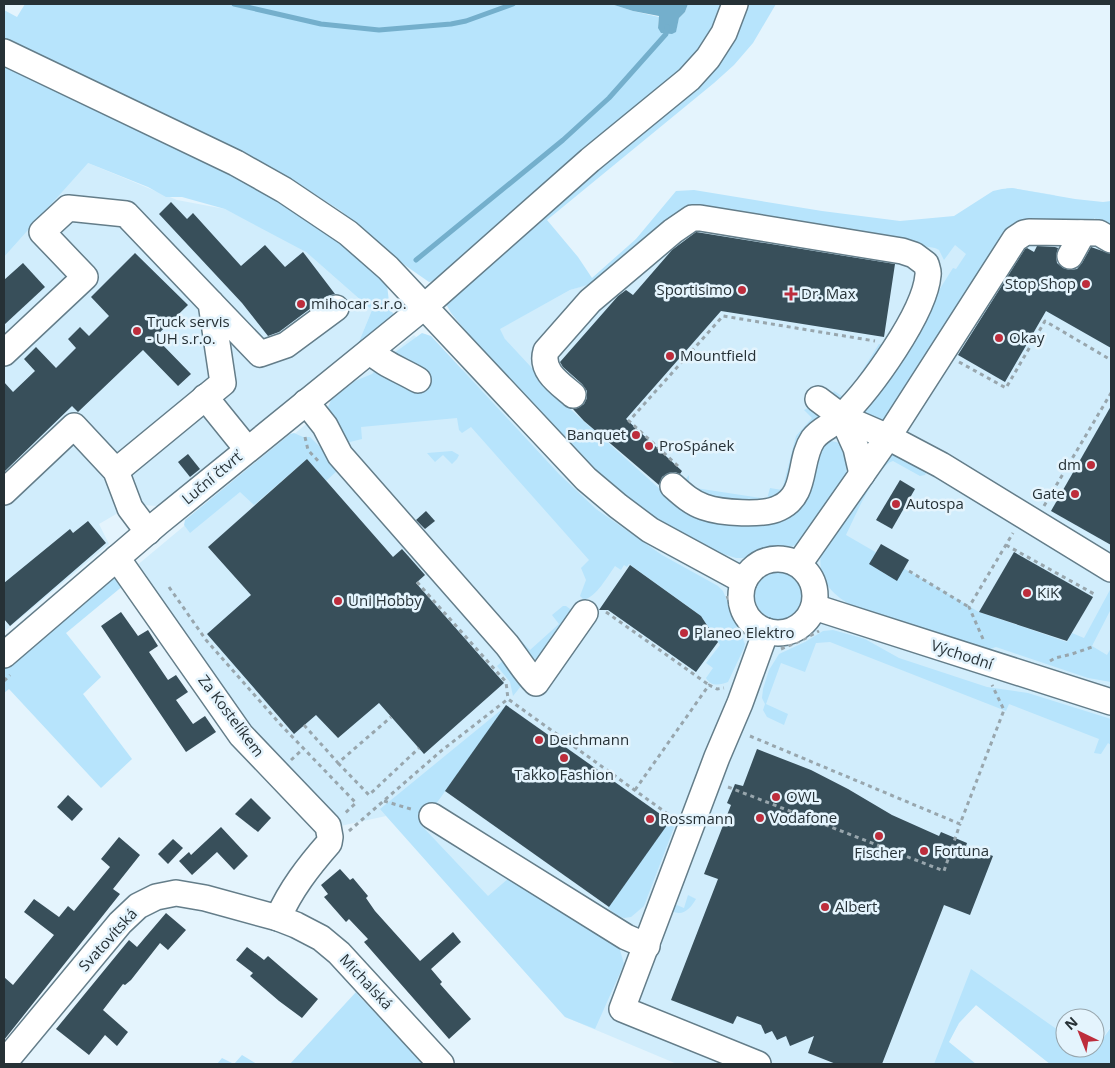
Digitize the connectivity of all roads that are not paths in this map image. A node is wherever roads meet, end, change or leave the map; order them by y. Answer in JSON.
{"nodes":[{"id":1,"x":735,"y":4,"type":"edge"},
{"id":2,"x":4,"y":52,"type":"edge"},
{"id":3,"x":1081,"y":233,"type":"junction"},
{"id":4,"x":1111,"y":240,"type":"edge"},
{"id":5,"x":1070,"y":256,"type":"dead end"},
{"id":6,"x":211,"y":303,"type":"junction"},
{"id":7,"x":425,"y":306,"type":"junction"},
{"id":8,"x":336,"y":308,"type":"dead end"},
{"id":9,"x":370,"y":351,"type":"junction"},
{"id":10,"x":4,"y":353,"type":"edge"},
{"id":11,"x":418,"y":380,"type":"dead end"},
{"id":12,"x":573,"y":395,"type":"dead end"},
{"id":13,"x":205,"y":397,"type":"junction"},
{"id":14,"x":818,"y":399,"type":"dead end"},
{"id":15,"x":300,"y":407,"type":"junction"},
{"id":16,"x":842,"y":417,"type":"junction"},
{"id":17,"x":888,"y":436,"type":"junction"},
{"id":18,"x":247,"y":450,"type":"junction"},
{"id":19,"x":116,"y":471,"type":"junction"},
{"id":20,"x":862,"y":474,"type":"junction"},
{"id":21,"x":676,"y":476,"type":"road end"},
{"id":22,"x":4,"y":490,"type":"edge"},
{"id":23,"x":148,"y":532,"type":"junction"},
{"id":24,"x":117,"y":558,"type":"junction"},
{"id":25,"x":799,"y":564,"type":"junction"},
{"id":26,"x":1111,"y":569,"type":"edge"},
{"id":27,"x":744,"y":581,"type":"junction"},
{"id":28,"x":814,"y":607,"type":"junction"},
{"id":29,"x":593,"y":611,"type":"road end"},
{"id":30,"x":766,"y":631,"type":"junction"},
{"id":31,"x":4,"y":655,"type":"edge"},
{"id":32,"x":1111,"y":702,"type":"edge"},
{"id":33,"x":432,"y":816,"type":"road end"},
{"id":34,"x":278,"y":918,"type":"junction"},
{"id":35,"x":647,"y":946,"type":"junction"},
{"id":36,"x":4,"y":1063,"type":"edge"},
{"id":37,"x":441,"y":1064,"type":"edge"},
{"id":38,"x":758,"y":1064,"type":"edge"}],
"edges":[{"from":1,"to":7,"type":"street","name":"Luční čtvrť"},
{"from":2,"to":7,"type":"street"},
{"from":3,"to":4,"type":"street"},
{"from":3,"to":5,"type":"street"},
{"from":3,"to":17,"type":"street"},
{"from":6,"to":8,"type":"street"},
{"from":6,"to":10,"type":"street"},
{"from":6,"to":13,"type":"street"},
{"from":7,"to":9,"type":"street","name":"Luční čtvrť"},
{"from":7,"to":27,"type":"street"},
{"from":9,"to":11,"type":"street"},
{"from":9,"to":15,"type":"street","name":"Luční čtvrť"},
{"from":12,"to":16,"type":"street"},
{"from":13,"to":18,"type":"street"},
{"from":13,"to":19,"type":"street"},
{"from":14,"to":16,"type":"street"},
{"from":15,"to":18,"type":"street","name":"Luční čtvrť"},
{"from":15,"to":29,"type":"street"},
{"from":16,"to":17,"type":"street"},
{"from":16,"to":20,"type":"street"},
{"from":16,"to":21,"type":"street"},
{"from":17,"to":20,"type":"street"},
{"from":17,"to":26,"type":"street"},
{"from":18,"to":23,"type":"street","name":"Luční čtvrť"},
{"from":19,"to":22,"type":"street"},
{"from":19,"to":23,"type":"street"},
{"from":20,"to":25,"type":"street"},
{"from":23,"to":24,"type":"street","name":"Luční čtvrť"},
{"from":24,"to":31,"type":"street","name":"Luční čtvrť"},
{"from":24,"to":34,"type":"street","name":"Za Kostelíkem"},
{"from":25,"to":27,"type":"street"},
{"from":25,"to":28,"type":"street"},
{"from":27,"to":30,"type":"street"},
{"from":28,"to":30,"type":"street"},
{"from":28,"to":32,"type":"street","name":"Východní"},
{"from":30,"to":35,"type":"street"},
{"from":33,"to":35,"type":"street"},
{"from":34,"to":36,"type":"street","name":"Svatovítská"},
{"from":34,"to":37,"type":"street","name":"Michalská"},
{"from":35,"to":38,"type":"street"}]}
